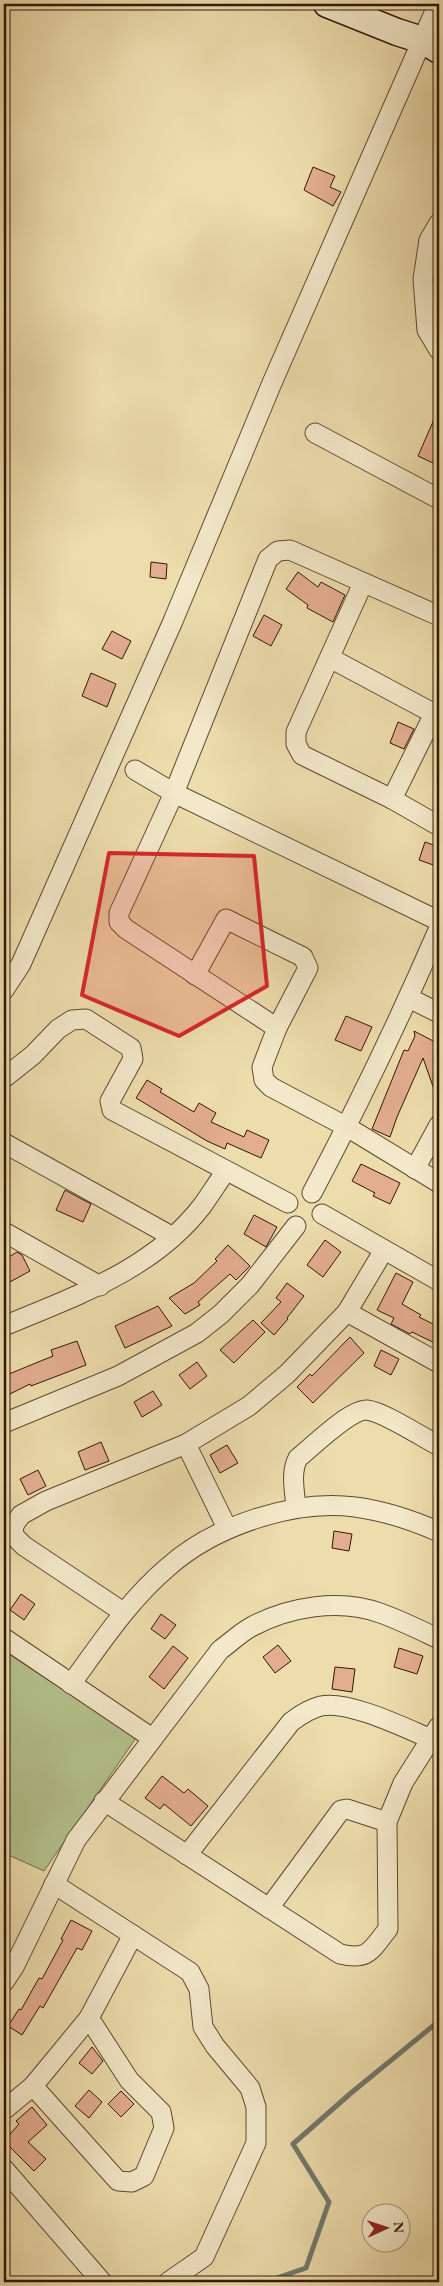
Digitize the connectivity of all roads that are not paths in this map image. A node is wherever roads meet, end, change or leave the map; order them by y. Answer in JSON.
{"nodes":[{"id":1,"x":327,"y":4,"type":"edge"},
{"id":2,"x":438,"y":4,"type":"edge"},
{"id":3,"x":431,"y":45,"type":"edge"},
{"id":4,"x":439,"y":223,"type":"edge"},
{"id":5,"x":439,"y":350,"type":"edge"},
{"id":6,"x":315,"y":433,"type":"dead end"},
{"id":7,"x":439,"y":499,"type":"edge"},
{"id":8,"x":363,"y":583,"type":"junction"},
{"id":9,"x":439,"y":616,"type":"edge"},
{"id":10,"x":330,"y":658,"type":"junction"},
{"id":11,"x":135,"y":770,"type":"dead end"},
{"id":12,"x":174,"y":793,"type":"junction"},
{"id":13,"x":392,"y":799,"type":"junction"},
{"id":14,"x":439,"y":826,"type":"edge"},
{"id":15,"x":439,"y":921,"type":"edge"},
{"id":16,"x":439,"y":928,"type":"edge"},
{"id":17,"x":196,"y":975,"type":"junction"},
{"id":18,"x":4,"y":990,"type":"edge"},
{"id":19,"x":409,"y":998,"type":"junction"},
{"id":20,"x":439,"y":1013,"type":"edge"},
{"id":21,"x":277,"y":1028,"type":"junction"},
{"id":22,"x":4,"y":1078,"type":"edge"},
{"id":23,"x":439,"y":1125,"type":"edge"},
{"id":24,"x":347,"y":1127,"type":"junction"},
{"id":25,"x":4,"y":1143,"type":"edge"},
{"id":26,"x":415,"y":1169,"type":"junction"},
{"id":27,"x":226,"y":1170,"type":"junction"},
{"id":28,"x":439,"y":1183,"type":"edge"},
{"id":29,"x":312,"y":1193,"type":"junction"},
{"id":30,"x":288,"y":1203,"type":"junction"},
{"id":31,"x":322,"y":1214,"type":"junction"},
{"id":32,"x":296,"y":1226,"type":"junction"},
{"id":33,"x":6,"y":1234,"type":"edge"},
{"id":34,"x":173,"y":1237,"type":"junction"},
{"id":35,"x":384,"y":1250,"type":"junction"},
{"id":36,"x":439,"y":1281,"type":"edge"},
{"id":37,"x":100,"y":1286,"type":"junction"},
{"id":38,"x":347,"y":1312,"type":"junction"},
{"id":39,"x":4,"y":1326,"type":"edge"},
{"id":40,"x":439,"y":1363,"type":"edge"},
{"id":41,"x":4,"y":1422,"type":"edge"},
{"id":42,"x":186,"y":1444,"type":"junction"},
{"id":43,"x":439,"y":1446,"type":"edge"},
{"id":44,"x":296,"y":1508,"type":"junction"},
{"id":45,"x":227,"y":1528,"type":"junction"},
{"id":46,"x":439,"y":1532,"type":"edge"},
{"id":47,"x":123,"y":1612,"type":"junction"},
{"id":48,"x":4,"y":1638,"type":"edge"},
{"id":49,"x":439,"y":1639,"type":"edge"},
{"id":50,"x":71,"y":1684,"type":"junction"},
{"id":51,"x":435,"y":1732,"type":"edge"},
{"id":52,"x":152,"y":1738,"type":"junction"},
{"id":53,"x":104,"y":1801,"type":"junction"},
{"id":54,"x":387,"y":1822,"type":"junction"},
{"id":55,"x":187,"y":1855,"type":"junction"},
{"id":56,"x":54,"y":1884,"type":"junction"},
{"id":57,"x":269,"y":1908,"type":"junction"},
{"id":58,"x":133,"y":1935,"type":"junction"},
{"id":59,"x":4,"y":1982,"type":"edge"},
{"id":60,"x":89,"y":2018,"type":"junction"},
{"id":61,"x":33,"y":2086,"type":"junction"},
{"id":62,"x":4,"y":2110,"type":"edge"},
{"id":63,"x":4,"y":2169,"type":"edge"},
{"id":64,"x":102,"y":2282,"type":"edge"},
{"id":65,"x":168,"y":2282,"type":"edge"}],
"edges":[{"from":1,"to":3,"type":"street"},
{"from":2,"to":3,"type":"street"},
{"from":3,"to":18,"type":"street"},
{"from":4,"to":5,"type":"street"},
{"from":6,"to":7,"type":"street"},
{"from":8,"to":9,"type":"street"},
{"from":8,"to":10,"type":"street"},
{"from":8,"to":12,"type":"street"},
{"from":10,"to":13,"type":"street"},
{"from":10,"to":13,"type":"street"},
{"from":11,"to":12,"type":"street"},
{"from":12,"to":15,"type":"street"},
{"from":12,"to":17,"type":"street"},
{"from":13,"to":14,"type":"street"},
{"from":16,"to":19,"type":"street"},
{"from":17,"to":21,"type":"street"},
{"from":17,"to":21,"type":"street"},
{"from":19,"to":20,"type":"street"},
{"from":19,"to":24,"type":"street"},
{"from":21,"to":24,"type":"street"},
{"from":22,"to":27,"type":"street"},
{"from":23,"to":26,"type":"street"},
{"from":24,"to":26,"type":"street"},
{"from":24,"to":29,"type":"street"},
{"from":25,"to":34,"type":"street"},
{"from":26,"to":28,"type":"street"},
{"from":27,"to":30,"type":"street"},
{"from":27,"to":34,"type":"street"},
{"from":29,"to":30,"type":"street"},
{"from":29,"to":31,"type":"street"},
{"from":30,"to":32,"type":"street"},
{"from":31,"to":32,"type":"street"},
{"from":31,"to":35,"type":"street"},
{"from":32,"to":41,"type":"street"},
{"from":33,"to":37,"type":"street"},
{"from":34,"to":37,"type":"street"},
{"from":35,"to":36,"type":"street"},
{"from":35,"to":38,"type":"street"},
{"from":37,"to":39,"type":"street"},
{"from":38,"to":40,"type":"street"},
{"from":38,"to":42,"type":"street"},
{"from":42,"to":45,"type":"street"},
{"from":42,"to":47,"type":"street"},
{"from":43,"to":44,"type":"street"},
{"from":44,"to":45,"type":"street"},
{"from":44,"to":46,"type":"street"},
{"from":45,"to":47,"type":"street"},
{"from":47,"to":50,"type":"street"},
{"from":48,"to":50,"type":"street"},
{"from":49,"to":52,"type":"street"},
{"from":50,"to":52,"type":"street"},
{"from":51,"to":54,"type":"street"},
{"from":51,"to":55,"type":"street"},
{"from":52,"to":53,"type":"street"},
{"from":53,"to":55,"type":"street"},
{"from":53,"to":56,"type":"street"},
{"from":54,"to":57,"type":"street"},
{"from":54,"to":57,"type":"street"},
{"from":55,"to":57,"type":"street"},
{"from":56,"to":58,"type":"street"},
{"from":56,"to":59,"type":"street"},
{"from":58,"to":60,"type":"street"},
{"from":58,"to":65,"type":"street"},
{"from":60,"to":61,"type":"street"},
{"from":60,"to":61,"type":"street"},
{"from":61,"to":62,"type":"street"},
{"from":63,"to":64,"type":"street"}]}
